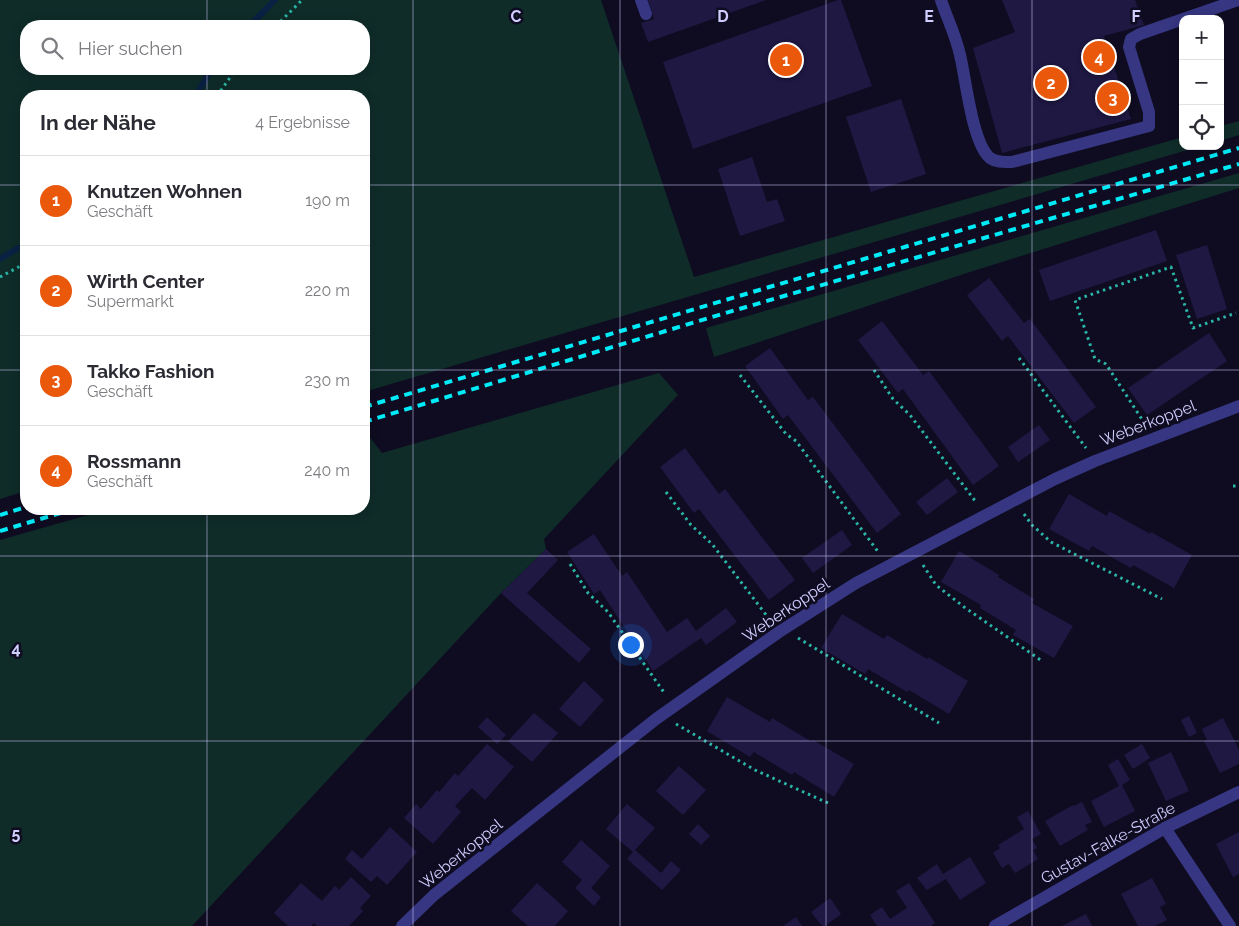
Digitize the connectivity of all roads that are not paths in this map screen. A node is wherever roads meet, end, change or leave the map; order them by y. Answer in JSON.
{"nodes":[{"id":1,"x":641,"y":0,"type":"edge"},
{"id":2,"x":941,"y":0,"type":"edge"},
{"id":3,"x":1238,"y":0,"type":"edge"},
{"id":4,"x":646,"y":14,"type":"dead end"},
{"id":5,"x":1239,"y":406,"type":"edge"},
{"id":6,"x":1239,"y":792,"type":"edge"},
{"id":7,"x":1165,"y":828,"type":"junction"},
{"id":8,"x":402,"y":926,"type":"edge"},
{"id":9,"x":995,"y":926,"type":"edge"},
{"id":10,"x":1230,"y":926,"type":"edge"}],
"edges":[{"from":1,"to":4,"type":"street"},
{"from":2,"to":3,"type":"street"},
{"from":5,"to":8,"type":"street","name":"Weberkoppel"},
{"from":6,"to":7,"type":"street","name":"Gustav-Falke-Straße"},
{"from":7,"to":9,"type":"street","name":"Gustav-Falke-Straße"},
{"from":7,"to":10,"type":"street"}]}
